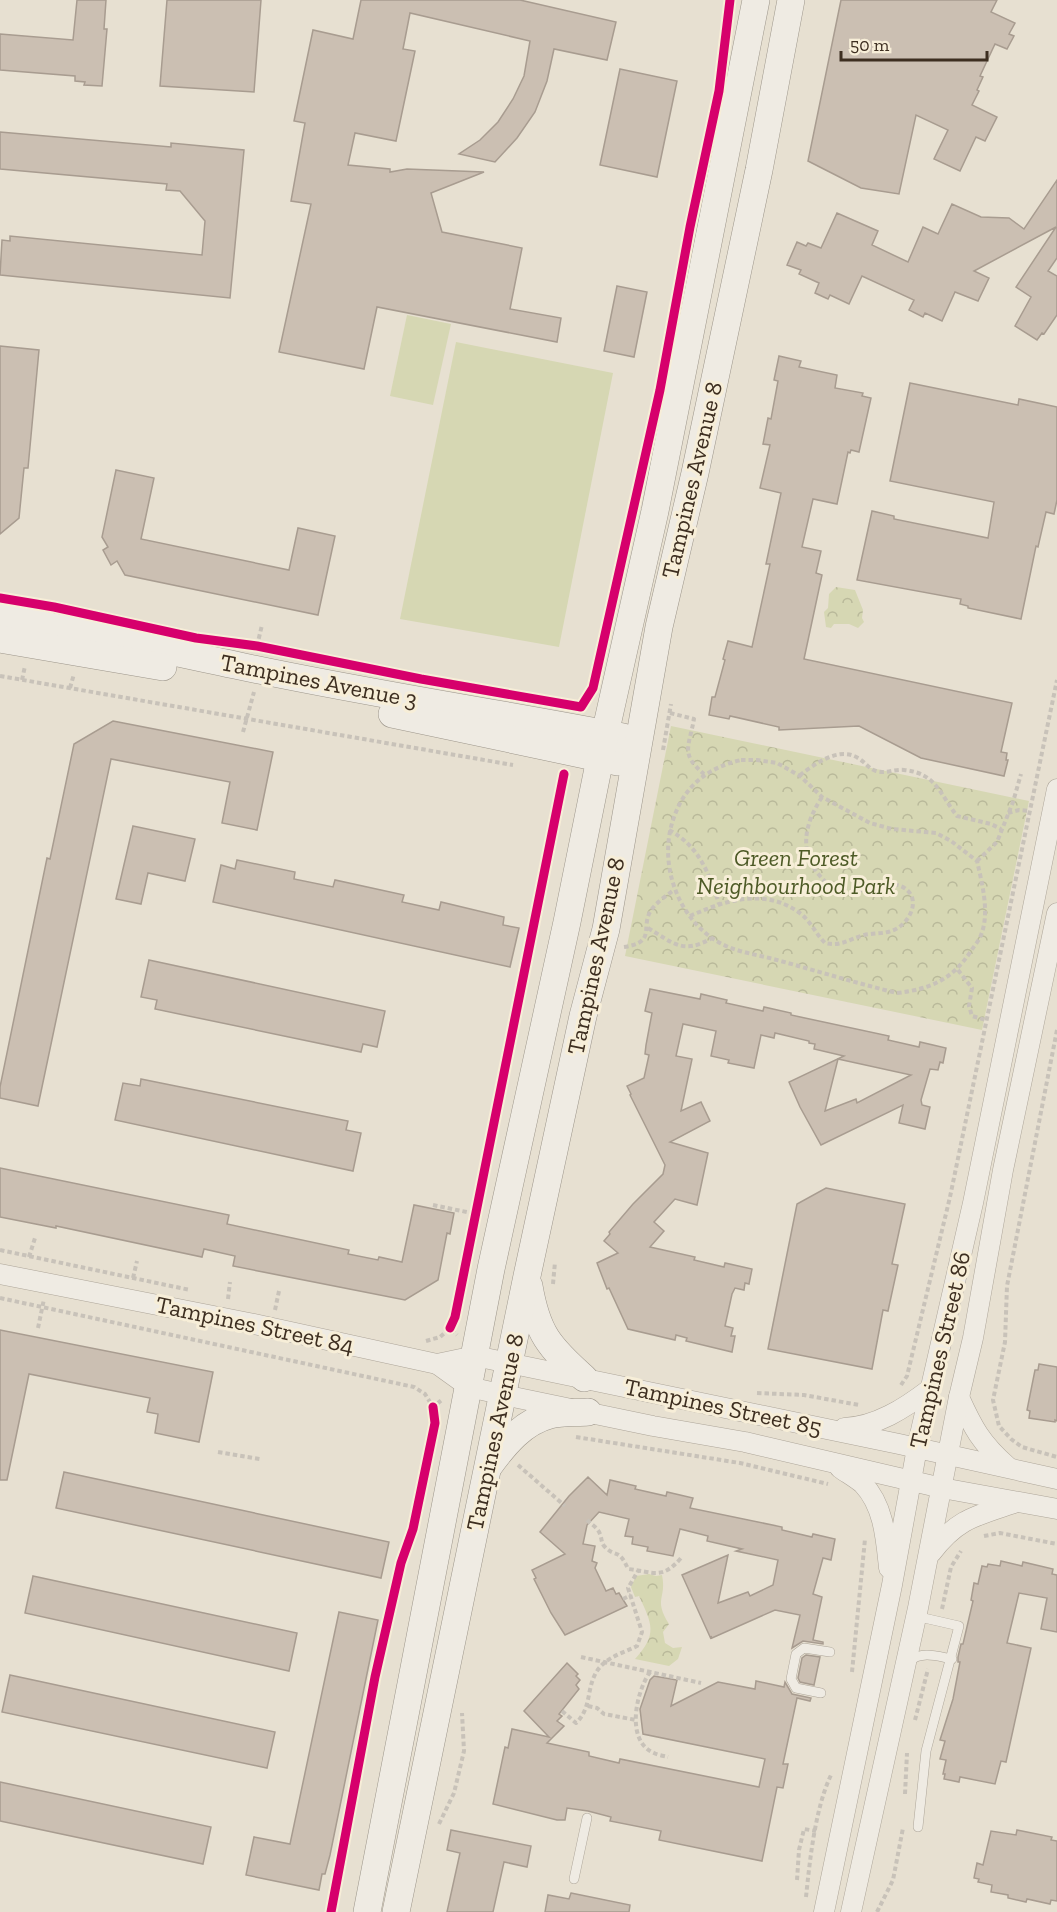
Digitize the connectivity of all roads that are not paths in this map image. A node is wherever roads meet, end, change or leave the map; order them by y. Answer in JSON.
{"nodes":[{"id":1,"x":756,"y":0,"type":"edge"},
{"id":2,"x":791,"y":0,"type":"edge"},
{"id":3,"x":748,"y":41,"type":"junction"},
{"id":4,"x":783,"y":47,"type":"junction"},
{"id":5,"x":0,"y":616,"type":"edge"},
{"id":6,"x":0,"y":639,"type":"edge"},
{"id":7,"x":602,"y":746,"type":"junction"},
{"id":8,"x":637,"y":752,"type":"junction"},
{"id":9,"x":1057,"y":789,"type":"edge"},
{"id":10,"x":1057,"y":913,"type":"edge"},
{"id":11,"x":0,"y":1274,"type":"edge"},
{"id":12,"x":527,"y":1276,"type":"junction"},
{"id":13,"x":475,"y":1356,"type":"junction"},
{"id":14,"x":509,"y":1362,"type":"junction"},
{"id":15,"x":437,"y":1364,"type":"junction"},
{"id":16,"x":584,"y":1378,"type":"junction"},
{"id":17,"x":469,"y":1387,"type":"junction"},
{"id":18,"x":930,"y":1389,"type":"junction"},
{"id":19,"x":502,"y":1394,"type":"junction"},
{"id":20,"x":959,"y":1397,"type":"junction"},
{"id":21,"x":588,"y":1412,"type":"junction"},
{"id":22,"x":823,"y":1428,"type":"junction"},
{"id":23,"x":917,"y":1448,"type":"junction"},
{"id":24,"x":948,"y":1455,"type":"junction"},
{"id":25,"x":832,"y":1462,"type":"junction"},
{"id":26,"x":1008,"y":1468,"type":"junction"},
{"id":27,"x":487,"y":1469,"type":"junction"},
{"id":28,"x":1057,"y":1479,"type":"edge"},
{"id":29,"x":912,"y":1481,"type":"junction"},
{"id":30,"x":942,"y":1488,"type":"junction"},
{"id":31,"x":1016,"y":1502,"type":"junction"},
{"id":32,"x":1057,"y":1509,"type":"edge"},
{"id":33,"x":928,"y":1557,"type":"junction"},
{"id":34,"x":892,"y":1585,"type":"junction"},
{"id":35,"x":918,"y":1608,"type":"junction"},
{"id":36,"x":830,"y":1652,"type":"dead end"},
{"id":37,"x":952,"y":1659,"type":"junction"},
{"id":38,"x":904,"y":1664,"type":"junction"},
{"id":39,"x":821,"y":1693,"type":"dead end"},
{"id":40,"x":587,"y":1818,"type":"dead end"},
{"id":41,"x":918,"y":1827,"type":"dead end"},
{"id":42,"x":574,"y":1879,"type":"dead end"},
{"id":43,"x":367,"y":1912,"type":"edge"},
{"id":44,"x":396,"y":1912,"type":"edge"},
{"id":45,"x":824,"y":1912,"type":"edge"},
{"id":46,"x":851,"y":1912,"type":"edge"}],
"edges":[{"from":1,"to":3,"type":"street","name":"Tampines Avenue 8"},
{"from":2,"to":4,"type":"street","name":"Tampines Avenue 8"},
{"from":3,"to":4,"type":"street"},
{"from":3,"to":7,"type":"street","name":"Tampines Avenue 8"},
{"from":4,"to":8,"type":"street","name":"Tampines Avenue 8"},
{"from":5,"to":7,"type":"street","name":"Tampines Avenue 3"},
{"from":6,"to":7,"type":"street","name":"Tampines Avenue 3"},
{"from":7,"to":8,"type":"street","name":"Tampines Avenue 3"},
{"from":7,"to":13,"type":"street","name":"Tampines Avenue 8"},
{"from":8,"to":12,"type":"street","name":"Tampines Avenue 8"},
{"from":9,"to":18,"type":"street","name":"Tampines Street 86"},
{"from":10,"to":20,"type":"street","name":"Tampines Street 86"},
{"from":11,"to":15,"type":"street","name":"Tampines Street 84"},
{"from":12,"to":14,"type":"street","name":"Tampines Avenue 8"},
{"from":12,"to":16,"type":"street"},
{"from":13,"to":14,"type":"street","name":"Tampines Street 85"},
{"from":13,"to":15,"type":"street","name":"Tampines Street 85"},
{"from":13,"to":17,"type":"street","name":"Tampines Avenue 8"},
{"from":14,"to":16,"type":"street","name":"Tampines Street 85"},
{"from":14,"to":19,"type":"street","name":"Tampines Avenue 8"},
{"from":15,"to":17,"type":"street","name":"Tampines Street 84"},
{"from":16,"to":22,"type":"street","name":"Tampines Street 85"},
{"from":17,"to":19,"type":"street","name":"Tampines Street 84"},
{"from":17,"to":43,"type":"street","name":"Tampines Avenue 8"},
{"from":18,"to":22,"type":"street"},
{"from":18,"to":23,"type":"street","name":"Tampines Street 86"},
{"from":19,"to":21,"type":"street","name":"Tampines Street 85"},
{"from":19,"to":27,"type":"street","name":"Tampines Avenue 8"},
{"from":20,"to":24,"type":"street","name":"Tampines Street 86"},
{"from":20,"to":26,"type":"street"},
{"from":21,"to":25,"type":"street","name":"Tampines Street 85"},
{"from":21,"to":27,"type":"street"},
{"from":22,"to":23,"type":"street","name":"Tampines Street 85"},
{"from":23,"to":24,"type":"street","name":"Tampines Street 85"},
{"from":23,"to":29,"type":"street","name":"Tampines Street 86"},
{"from":24,"to":26,"type":"street","name":"Tampines Street 85"},
{"from":24,"to":30,"type":"street","name":"Tampines Street 86"},
{"from":25,"to":29,"type":"street","name":"Tampines Street 85"},
{"from":25,"to":34,"type":"street"},
{"from":26,"to":28,"type":"street","name":"Tampines Street 85"},
{"from":27,"to":44,"type":"street","name":"Tampines Avenue 8"},
{"from":29,"to":30,"type":"street","name":"Tampines Street 85"},
{"from":29,"to":34,"type":"street","name":"Tampines Street 86"},
{"from":30,"to":31,"type":"street","name":"Tampines Street 85"},
{"from":30,"to":33,"type":"street","name":"Tampines Street 86"},
{"from":31,"to":32,"type":"street","name":"Tampines Street 85"},
{"from":31,"to":33,"type":"street","name":"Tampines Street 85"},
{"from":33,"to":35,"type":"street","name":"Tampines Street 86"},
{"from":34,"to":45,"type":"street","name":"Tampines Street 86"},
{"from":35,"to":37,"type":"lane"},
{"from":35,"to":38,"type":"street","name":"Tampines Street 86"},
{"from":36,"to":39,"type":"lane"},
{"from":37,"to":38,"type":"lane"},
{"from":37,"to":41,"type":"lane"},
{"from":38,"to":46,"type":"street","name":"Tampines Street 86"},
{"from":40,"to":42,"type":"lane"}]}
